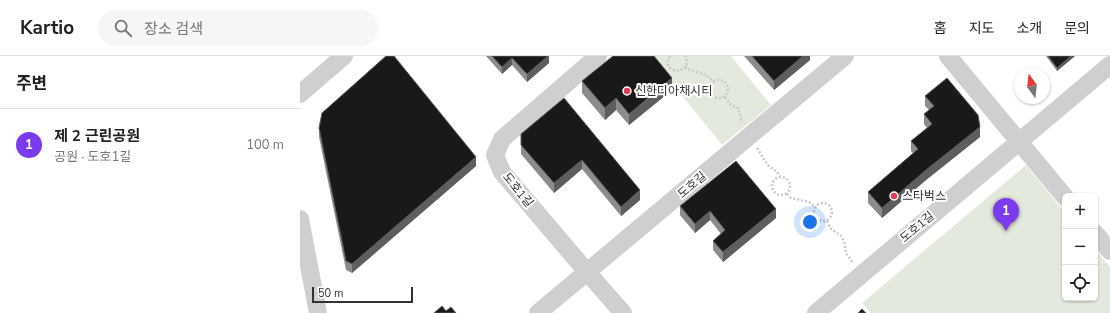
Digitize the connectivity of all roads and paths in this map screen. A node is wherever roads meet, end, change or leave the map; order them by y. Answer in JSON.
{"nodes":[{"id":1,"x":344,"y":56,"type":"edge"},
{"id":2,"x":598,"y":56,"type":"edge"},
{"id":3,"x":670,"y":56,"type":"edge"},
{"id":4,"x":685,"y":56,"type":"edge"},
{"id":5,"x":845,"y":56,"type":"edge"},
{"id":6,"x":948,"y":56,"type":"edge"},
{"id":7,"x":1110,"y":65,"type":"edge"},
{"id":8,"x":685,"y":67,"type":"junction"},
{"id":9,"x":713,"y":82,"type":"junction"},
{"id":10,"x":300,"y":94,"type":"edge"},
{"id":11,"x":1018,"y":141,"type":"junction"},
{"id":12,"x":1062,"y":193,"type":"edge"},
{"id":13,"x":787,"y":194,"type":"junction"},
{"id":14,"x":816,"y":207,"type":"junction"},
{"id":15,"x":300,"y":219,"type":"edge"},
{"id":16,"x":826,"y":221,"type":"junction"},
{"id":17,"x":1098,"y":237,"type":"edge"},
{"id":18,"x":1110,"y":251,"type":"edge"},
{"id":19,"x":587,"y":272,"type":"junction"},
{"id":20,"x":861,"y":274,"type":"junction"},
{"id":21,"x":318,"y":313,"type":"edge"},
{"id":22,"x":538,"y":313,"type":"edge"},
{"id":23,"x":623,"y":313,"type":"edge"},
{"id":24,"x":816,"y":313,"type":"edge"}],
"edges":[{"from":1,"to":10,"type":"street"},
{"from":2,"to":19,"type":"street","name":"도호1길"},
{"from":3,"to":8,"type":"path"},
{"from":4,"to":8,"type":"path"},
{"from":5,"to":19,"type":"street","name":"도호길"},
{"from":6,"to":11,"type":"street"},
{"from":7,"to":11,"type":"street","name":"도호1길"},
{"from":8,"to":9,"type":"path"},
{"from":9,"to":9,"type":"path"},
{"from":11,"to":12,"type":"street"},
{"from":11,"to":20,"type":"street","name":"도호1길"},
{"from":13,"to":13,"type":"path"},
{"from":13,"to":14,"type":"path"},
{"from":14,"to":16,"type":"path"},
{"from":14,"to":16,"type":"path"},
{"from":15,"to":21,"type":"street"},
{"from":16,"to":20,"type":"path"},
{"from":17,"to":18,"type":"street"},
{"from":19,"to":22,"type":"street","name":"도호길"},
{"from":19,"to":23,"type":"street","name":"도호1길"},
{"from":20,"to":24,"type":"street","name":"도호1길"}]}
